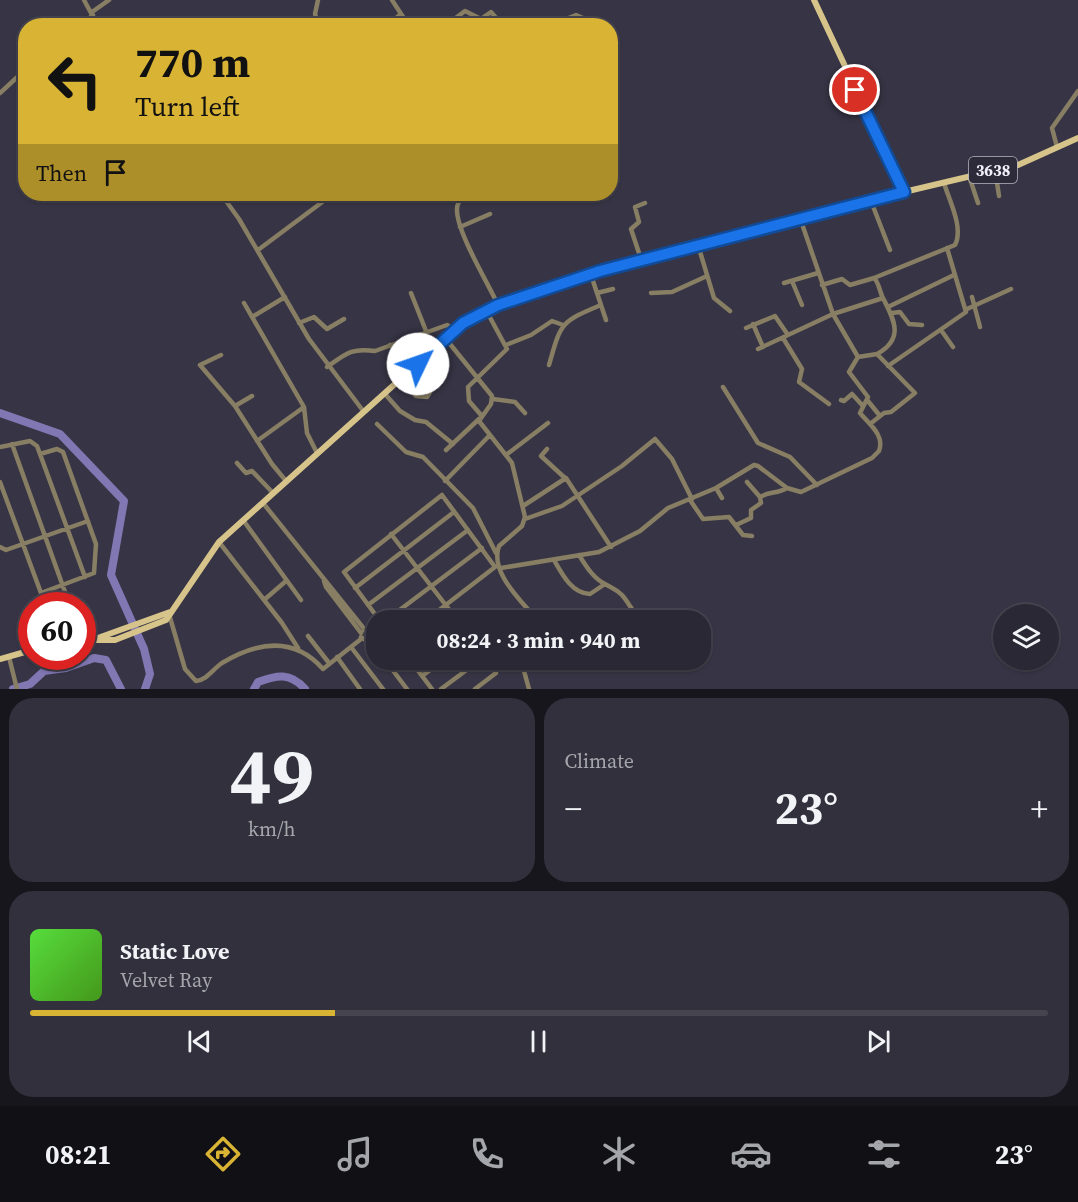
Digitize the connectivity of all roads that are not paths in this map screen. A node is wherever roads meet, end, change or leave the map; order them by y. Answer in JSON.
{"nodes":[{"id":1,"x":84,"y":0,"type":"edge"},
{"id":2,"x":109,"y":0,"type":"edge"},
{"id":3,"x":318,"y":0,"type":"edge"},
{"id":4,"x":392,"y":0,"type":"edge"},
{"id":5,"x":814,"y":0,"type":"edge"},
{"id":6,"x":92,"y":14,"type":"junction"},
{"id":7,"x":401,"y":14,"type":"junction"},
{"id":8,"x":88,"y":18,"type":"edge"},
{"id":9,"x":94,"y":18,"type":"edge"},
{"id":10,"x":316,"y":18,"type":"edge"},
{"id":11,"x":396,"y":18,"type":"edge"},
{"id":12,"x":404,"y":18,"type":"edge"},
{"id":13,"x":455,"y":18,"type":"edge"},
{"id":14,"x":479,"y":18,"type":"edge"},
{"id":15,"x":482,"y":18,"type":"edge"},
{"id":16,"x":496,"y":18,"type":"edge"},
{"id":17,"x":569,"y":18,"type":"edge"},
{"id":18,"x":583,"y":18,"type":"edge"},
{"id":19,"x":18,"y":76,"type":"edge"},
{"id":20,"x":1078,"y":91,"type":"edge"},
{"id":21,"x":0,"y":93,"type":"edge"},
{"id":22,"x":1078,"y":138,"type":"edge"},
{"id":23,"x":1057,"y":147,"type":"junction"},
{"id":24,"x":995,"y":169,"type":"junction"},
{"id":25,"x":969,"y":176,"type":"junction"},
{"id":26,"x":944,"y":183,"type":"junction"},
{"id":27,"x":904,"y":192,"type":"junction"},
{"id":28,"x":999,"y":196,"type":"dead end"},
{"id":29,"x":226,"y":201,"type":"edge"},
{"id":30,"x":324,"y":201,"type":"edge"},
{"id":31,"x":459,"y":201,"type":"edge"},
{"id":32,"x":871,"y":201,"type":"junction"},
{"id":33,"x":645,"y":203,"type":"dead end"},
{"id":34,"x":978,"y":203,"type":"dead end"},
{"id":35,"x":490,"y":214,"type":"dead end"},
{"id":36,"x":801,"y":218,"type":"junction"},
{"id":37,"x":460,"y":227,"type":"junction"},
{"id":38,"x":698,"y":245,"type":"junction"},
{"id":39,"x":947,"y":248,"type":"junction"},
{"id":40,"x":258,"y":250,"type":"junction"},
{"id":41,"x":890,"y":250,"type":"dead end"},
{"id":42,"x":642,"y":262,"type":"junction"},
{"id":43,"x":818,"y":273,"type":"junction"},
{"id":44,"x":591,"y":274,"type":"junction"},
{"id":45,"x":954,"y":275,"type":"junction"},
{"id":46,"x":707,"y":276,"type":"junction"},
{"id":47,"x":874,"y":278,"type":"junction"},
{"id":48,"x":792,"y":281,"type":"junction"},
{"id":49,"x":784,"y":283,"type":"dead end"},
{"id":50,"x":822,"y":285,"type":"junction"},
{"id":51,"x":613,"y":289,"type":"dead end"},
{"id":52,"x":1011,"y":289,"type":"dead end"},
{"id":53,"x":411,"y":293,"type":"dead end"},
{"id":54,"x":597,"y":293,"type":"junction"},
{"id":55,"x":651,"y":293,"type":"dead end"},
{"id":56,"x":285,"y":297,"type":"junction"},
{"id":57,"x":972,"y":297,"type":"dead end"},
{"id":58,"x":883,"y":298,"type":"junction"},
{"id":59,"x":244,"y":303,"type":"dead end"},
{"id":60,"x":498,"y":305,"type":"junction"},
{"id":61,"x":601,"y":305,"type":"junction"},
{"id":62,"x":802,"y":305,"type":"dead end"},
{"id":63,"x":975,"y":305,"type":"junction"},
{"id":64,"x":890,"y":306,"type":"junction"},
{"id":65,"x":967,"y":309,"type":"junction"},
{"id":66,"x":486,"y":310,"type":"junction"},
{"id":67,"x":730,"y":311,"type":"dead end"},
{"id":68,"x":892,"y":313,"type":"junction"},
{"id":69,"x":833,"y":314,"type":"junction"},
{"id":70,"x":252,"y":317,"type":"junction"},
{"id":71,"x":344,"y":319,"type":"dead end"},
{"id":72,"x":606,"y":320,"type":"dead end"},
{"id":73,"x":299,"y":322,"type":"junction"},
{"id":74,"x":753,"y":324,"type":"junction"},
{"id":75,"x":563,"y":325,"type":"junction"},
{"id":76,"x":922,"y":325,"type":"dead end"},
{"id":77,"x":980,"y":327,"type":"dead end"},
{"id":78,"x":746,"y":328,"type":"dead end"},
{"id":79,"x":455,"y":330,"type":"junction"},
{"id":80,"x":940,"y":330,"type":"junction"},
{"id":81,"x":426,"y":331,"type":"junction"},
{"id":82,"x":786,"y":336,"type":"junction"},
{"id":83,"x":446,"y":339,"type":"junction"},
{"id":84,"x":390,"y":345,"type":"junction"},
{"id":85,"x":506,"y":345,"type":"junction"},
{"id":86,"x":953,"y":347,"type":"dead end"},
{"id":87,"x":877,"y":354,"type":"junction"},
{"id":88,"x":220,"y":355,"type":"dead end"},
{"id":89,"x":858,"y":357,"type":"junction"},
{"id":90,"x":417,"y":365,"type":"junction"},
{"id":91,"x":549,"y":365,"type":"dead end"},
{"id":92,"x":888,"y":366,"type":"junction"},
{"id":93,"x":327,"y":367,"type":"junction"},
{"id":94,"x":402,"y":379,"type":"junction"},
{"id":95,"x":478,"y":379,"type":"junction"},
{"id":96,"x":723,"y":387,"type":"dead end"},
{"id":97,"x":386,"y":394,"type":"junction"},
{"id":98,"x":252,"y":396,"type":"dead end"},
{"id":99,"x":493,"y":399,"type":"junction"},
{"id":100,"x":841,"y":400,"type":"dead end"},
{"id":101,"x":868,"y":401,"type":"junction"},
{"id":102,"x":829,"y":404,"type":"dead end"},
{"id":103,"x":235,"y":406,"type":"junction"},
{"id":104,"x":863,"y":406,"type":"junction"},
{"id":105,"x":304,"y":408,"type":"junction"},
{"id":106,"x":364,"y":412,"type":"junction"},
{"id":107,"x":525,"y":413,"type":"dead end"},
{"id":108,"x":880,"y":416,"type":"junction"},
{"id":109,"x":480,"y":417,"type":"junction"},
{"id":110,"x":548,"y":423,"type":"dead end"},
{"id":111,"x":377,"y":424,"type":"dead end"},
{"id":112,"x":870,"y":424,"type":"junction"},
{"id":113,"x":489,"y":436,"type":"junction"},
{"id":114,"x":257,"y":441,"type":"junction"},
{"id":115,"x":12,"y":444,"type":"junction"},
{"id":116,"x":453,"y":444,"type":"junction"},
{"id":117,"x":0,"y":447,"type":"edge"},
{"id":118,"x":547,"y":449,"type":"dead end"},
{"id":119,"x":446,"y":450,"type":"dead end"},
{"id":120,"x":317,"y":453,"type":"junction"},
{"id":121,"x":40,"y":454,"type":"junction"},
{"id":122,"x":506,"y":455,"type":"junction"},
{"id":123,"x":237,"y":463,"type":"dead end"},
{"id":124,"x":565,"y":478,"type":"junction"},
{"id":125,"x":286,"y":481,"type":"junction"},
{"id":126,"x":445,"y":481,"type":"junction"},
{"id":127,"x":0,"y":482,"type":"edge"},
{"id":128,"x":747,"y":482,"type":"dead end"},
{"id":129,"x":817,"y":485,"type":"junction"},
{"id":130,"x":716,"y":488,"type":"junction"},
{"id":131,"x":787,"y":488,"type":"junction"},
{"id":132,"x":2,"y":491,"type":"edge"},
{"id":133,"x":273,"y":493,"type":"junction"},
{"id":134,"x":579,"y":495,"type":"junction"},
{"id":135,"x":760,"y":497,"type":"junction"},
{"id":136,"x":722,"y":498,"type":"dead end"},
{"id":137,"x":691,"y":500,"type":"junction"},
{"id":138,"x":263,"y":502,"type":"junction"},
{"id":139,"x":523,"y":506,"type":"junction"},
{"id":140,"x":454,"y":512,"type":"junction"},
{"id":141,"x":525,"y":519,"type":"junction"},
{"id":142,"x":243,"y":520,"type":"junction"},
{"id":143,"x":88,"y":521,"type":"junction"},
{"id":144,"x":736,"y":525,"type":"junction"},
{"id":145,"x":67,"y":529,"type":"junction"},
{"id":146,"x":468,"y":530,"type":"junction"},
{"id":147,"x":391,"y":534,"type":"junction"},
{"id":148,"x":46,"y":536,"type":"junction"},
{"id":149,"x":752,"y":536,"type":"dead end"},
{"id":150,"x":219,"y":542,"type":"junction"},
{"id":151,"x":23,"y":544,"type":"junction"},
{"id":152,"x":611,"y":547,"type":"junction"},
{"id":153,"x":0,"y":548,"type":"edge"},
{"id":154,"x":482,"y":548,"type":"junction"},
{"id":155,"x":404,"y":551,"type":"junction"},
{"id":156,"x":497,"y":555,"type":"junction"},
{"id":157,"x":579,"y":555,"type":"junction"},
{"id":158,"x":554,"y":560,"type":"junction"},
{"id":159,"x":417,"y":568,"type":"junction"},
{"id":160,"x":501,"y":568,"type":"junction"},
{"id":161,"x":85,"y":577,"type":"junction"},
{"id":162,"x":286,"y":581,"type":"junction"},
{"id":163,"x":605,"y":584,"type":"junction"},
{"id":164,"x":63,"y":585,"type":"junction"},
{"id":165,"x":431,"y":586,"type":"junction"},
{"id":166,"x":355,"y":588,"type":"junction"},
{"id":167,"x":65,"y":592,"type":"edge"},
{"id":168,"x":264,"y":600,"type":"junction"},
{"id":169,"x":301,"y":600,"type":"dead end"},
{"id":170,"x":368,"y":605,"type":"junction"},
{"id":171,"x":446,"y":605,"type":"junction"},
{"id":172,"x":372,"y":610,"type":"edge"},
{"id":173,"x":399,"y":610,"type":"edge"},
{"id":174,"x":439,"y":610,"type":"edge"},
{"id":175,"x":450,"y":610,"type":"edge"},
{"id":176,"x":529,"y":610,"type":"edge"},
{"id":177,"x":632,"y":610,"type":"edge"},
{"id":178,"x":171,"y":613,"type":"junction"},
{"id":179,"x":365,"y":634,"type":"joint"},
{"id":180,"x":308,"y":636,"type":"dead end"},
{"id":181,"x":96,"y":639,"type":"edge"},
{"id":182,"x":351,"y":646,"type":"junction"},
{"id":183,"x":298,"y":648,"type":"junction"},
{"id":184,"x":18,"y":654,"type":"edge"},
{"id":185,"x":9,"y":657,"type":"junction"},
{"id":186,"x":337,"y":657,"type":"junction"},
{"id":187,"x":0,"y":659,"type":"edge"},
{"id":188,"x":329,"y":663,"type":"junction"},
{"id":189,"x":393,"y":670,"type":"edge"},
{"id":190,"x":418,"y":670,"type":"edge"},
{"id":191,"x":430,"y":670,"type":"edge"},
{"id":192,"x":467,"y":670,"type":"edge"},
{"id":193,"x":495,"y":670,"type":"edge"},
{"id":194,"x":524,"y":670,"type":"edge"},
{"id":195,"x":422,"y":676,"type":"junction"},
{"id":196,"x":199,"y":681,"type":"junction"},
{"id":197,"x":528,"y":688,"type":"edge"},
{"id":198,"x":17,"y":689,"type":"edge"},
{"id":199,"x":194,"y":689,"type":"edge"},
{"id":200,"x":360,"y":689,"type":"edge"},
{"id":201,"x":383,"y":689,"type":"edge"},
{"id":202,"x":407,"y":689,"type":"edge"},
{"id":203,"x":432,"y":689,"type":"edge"},
{"id":204,"x":441,"y":689,"type":"edge"},
{"id":205,"x":475,"y":689,"type":"edge"}],
"edges":[{"from":1,"to":6,"type":"street"},
{"from":2,"to":6,"type":"street"},
{"from":3,"to":10,"type":"street"},
{"from":4,"to":7,"type":"street"},
{"from":5,"to":27,"type":"main road"},
{"from":6,"to":8,"type":"street"},
{"from":6,"to":9,"type":"street"},
{"from":7,"to":11,"type":"street"},
{"from":7,"to":12,"type":"street"},
{"from":13,"to":14,"type":"street"},
{"from":15,"to":16,"type":"street"},
{"from":17,"to":18,"type":"street"},
{"from":19,"to":21,"type":"street"},
{"from":20,"to":23,"type":"street"},
{"from":22,"to":23,"type":"main road","number":"3638"},
{"from":23,"to":24,"type":"main road","number":"3638"},
{"from":24,"to":25,"type":"main road","number":"3638"},
{"from":24,"to":28,"type":"street"},
{"from":25,"to":26,"type":"main road","number":"3638"},
{"from":25,"to":34,"type":"street"},
{"from":26,"to":27,"type":"main road","number":"3638"},
{"from":26,"to":39,"type":"street"},
{"from":27,"to":32,"type":"main road","number":"3638"},
{"from":29,"to":40,"type":"street"},
{"from":30,"to":40,"type":"street"},
{"from":31,"to":37,"type":"street"},
{"from":32,"to":36,"type":"main road","number":"3638"},
{"from":32,"to":41,"type":"street"},
{"from":33,"to":42,"type":"street"},
{"from":35,"to":37,"type":"street"},
{"from":36,"to":38,"type":"main road","number":"3638"},
{"from":36,"to":43,"type":"street"},
{"from":37,"to":60,"type":"street"},
{"from":38,"to":42,"type":"main road","number":"3638"},
{"from":38,"to":46,"type":"street"},
{"from":39,"to":45,"type":"street"},
{"from":39,"to":47,"type":"street"},
{"from":40,"to":56,"type":"street"},
{"from":42,"to":44,"type":"main road","number":"3638"},
{"from":43,"to":48,"type":"street"},
{"from":43,"to":50,"type":"street"},
{"from":44,"to":54,"type":"street"},
{"from":44,"to":60,"type":"main road","number":"3638"},
{"from":45,"to":64,"type":"street"},
{"from":45,"to":65,"type":"street"},
{"from":46,"to":55,"type":"street"},
{"from":46,"to":67,"type":"street"},
{"from":47,"to":50,"type":"street"},
{"from":47,"to":58,"type":"street"},
{"from":48,"to":49,"type":"street"},
{"from":48,"to":62,"type":"street"},
{"from":50,"to":69,"type":"street"},
{"from":51,"to":54,"type":"street"},
{"from":52,"to":63,"type":"street"},
{"from":53,"to":81,"type":"street"},
{"from":54,"to":61,"type":"street"},
{"from":56,"to":70,"type":"street"},
{"from":56,"to":73,"type":"street"},
{"from":57,"to":63,"type":"street"},
{"from":58,"to":64,"type":"street"},
{"from":58,"to":69,"type":"street"},
{"from":59,"to":70,"type":"street"},
{"from":60,"to":66,"type":"main road","number":"3638"},
{"from":61,"to":72,"type":"street"},
{"from":61,"to":75,"type":"street"},
{"from":63,"to":65,"type":"street"},
{"from":63,"to":77,"type":"street"},
{"from":64,"to":68,"type":"street"},
{"from":65,"to":80,"type":"street"},
{"from":66,"to":79,"type":"main road","number":"3638"},
{"from":66,"to":85,"type":"street"},
{"from":68,"to":76,"type":"street"},
{"from":68,"to":87,"type":"street"},
{"from":69,"to":82,"type":"street"},
{"from":69,"to":89,"type":"street"},
{"from":70,"to":105,"type":"street"},
{"from":71,"to":73,"type":"street"},
{"from":73,"to":93,"type":"street"},
{"from":74,"to":78,"type":"street"},
{"from":74,"to":82,"type":"street"},
{"from":74,"to":82,"type":"street"},
{"from":75,"to":85,"type":"street"},
{"from":75,"to":91,"type":"street"},
{"from":79,"to":81,"type":"street"},
{"from":79,"to":83,"type":"main road","number":"3638"},
{"from":80,"to":86,"type":"street"},
{"from":80,"to":92,"type":"street"},
{"from":81,"to":84,"type":"street"},
{"from":82,"to":102,"type":"street"},
{"from":83,"to":90,"type":"main road","number":"3638"},
{"from":83,"to":95,"type":"street"},
{"from":84,"to":90,"type":"street"},
{"from":84,"to":93,"type":"street"},
{"from":85,"to":95,"type":"street"},
{"from":87,"to":89,"type":"street"},
{"from":87,"to":92,"type":"street"},
{"from":88,"to":103,"type":"street"},
{"from":89,"to":101,"type":"street"},
{"from":90,"to":94,"type":"main road","number":"3638"},
{"from":90,"to":94,"type":"street"},
{"from":92,"to":108,"type":"street"},
{"from":93,"to":106,"type":"street"},
{"from":94,"to":97,"type":"main road","number":"3638"},
{"from":95,"to":99,"type":"street"},
{"from":95,"to":109,"type":"street"},
{"from":96,"to":129,"type":"street"},
{"from":97,"to":106,"type":"main road","number":"3638"},
{"from":97,"to":116,"type":"street"},
{"from":98,"to":103,"type":"street"},
{"from":99,"to":107,"type":"street"},
{"from":99,"to":109,"type":"street"},
{"from":100,"to":104,"type":"street"},
{"from":101,"to":104,"type":"street"},
{"from":101,"to":108,"type":"street"},
{"from":103,"to":114,"type":"street"},
{"from":104,"to":112,"type":"street"},
{"from":105,"to":114,"type":"street"},
{"from":105,"to":120,"type":"street"},
{"from":106,"to":120,"type":"main road","number":"3638"},
{"from":108,"to":112,"type":"street"},
{"from":109,"to":113,"type":"street"},
{"from":109,"to":116,"type":"street"},
{"from":110,"to":122,"type":"street"},
{"from":111,"to":126,"type":"street"},
{"from":112,"to":129,"type":"street"},
{"from":113,"to":122,"type":"street"},
{"from":113,"to":126,"type":"street"},
{"from":114,"to":125,"type":"street"},
{"from":115,"to":117,"type":"street"},
{"from":115,"to":121,"type":"street"},
{"from":115,"to":148,"type":"street"},
{"from":116,"to":119,"type":"street"},
{"from":118,"to":124,"type":"street"},
{"from":120,"to":125,"type":"main road","number":"3638"},
{"from":121,"to":143,"type":"street"},
{"from":121,"to":145,"type":"street"},
{"from":122,"to":139,"type":"street"},
{"from":123,"to":133,"type":"street"},
{"from":124,"to":134,"type":"street"},
{"from":124,"to":139,"type":"street"},
{"from":125,"to":133,"type":"main road","number":"3638"},
{"from":126,"to":156,"type":"street"},
{"from":127,"to":132,"type":"street"},
{"from":128,"to":135,"type":"street"},
{"from":129,"to":131,"type":"street"},
{"from":130,"to":131,"type":"street"},
{"from":130,"to":136,"type":"street"},
{"from":130,"to":137,"type":"street"},
{"from":131,"to":135,"type":"street"},
{"from":132,"to":151,"type":"street"},
{"from":133,"to":138,"type":"main road","number":"3638"},
{"from":134,"to":137,"type":"street"},
{"from":134,"to":141,"type":"street"},
{"from":134,"to":152,"type":"street"},
{"from":135,"to":144,"type":"street"},
{"from":137,"to":144,"type":"street"},
{"from":137,"to":152,"type":"street"},
{"from":138,"to":142,"type":"main road","number":"3638"},
{"from":138,"to":179,"type":"street"},
{"from":139,"to":141,"type":"street"},
{"from":140,"to":146,"type":"street"},
{"from":140,"to":147,"type":"street"},
{"from":140,"to":155,"type":"street"},
{"from":141,"to":156,"type":"street"},
{"from":142,"to":150,"type":"main road","number":"3638"},
{"from":142,"to":162,"type":"street"},
{"from":143,"to":145,"type":"street"},
{"from":143,"to":161,"type":"street"},
{"from":144,"to":149,"type":"street"},
{"from":145,"to":148,"type":"street"},
{"from":145,"to":161,"type":"street"},
{"from":146,"to":154,"type":"street"},
{"from":146,"to":159,"type":"street"},
{"from":147,"to":155,"type":"street"},
{"from":147,"to":166,"type":"street"},
{"from":148,"to":151,"type":"street"},
{"from":148,"to":164,"type":"street"},
{"from":150,"to":168,"type":"street"},
{"from":150,"to":178,"type":"main road","number":"3638"},
{"from":151,"to":153,"type":"street"},
{"from":151,"to":164,"type":"street"},
{"from":152,"to":157,"type":"street"},
{"from":154,"to":165,"type":"street"},
{"from":154,"to":171,"type":"street"},
{"from":155,"to":159,"type":"street"},
{"from":155,"to":166,"type":"street"},
{"from":156,"to":160,"type":"street"},
{"from":157,"to":158,"type":"street"},
{"from":157,"to":163,"type":"street"},
{"from":158,"to":160,"type":"street"},
{"from":158,"to":163,"type":"street"},
{"from":159,"to":165,"type":"street"},
{"from":159,"to":170,"type":"street"},
{"from":160,"to":176,"type":"street"},
{"from":161,"to":164,"type":"street"},
{"from":162,"to":168,"type":"street"},
{"from":162,"to":169,"type":"street"},
{"from":163,"to":177,"type":"street"},
{"from":164,"to":167,"type":"street"},
{"from":165,"to":171,"type":"street"},
{"from":165,"to":173,"type":"street"},
{"from":166,"to":170,"type":"street"},
{"from":168,"to":183,"type":"street"},
{"from":170,"to":172,"type":"street"},
{"from":171,"to":174,"type":"street"},
{"from":171,"to":175,"type":"street"},
{"from":178,"to":181,"type":"main road"},
{"from":178,"to":196,"type":"street"},
{"from":179,"to":182,"type":"street"},
{"from":180,"to":188,"type":"street"},
{"from":182,"to":186,"type":"street"},
{"from":182,"to":201,"type":"street"},
{"from":183,"to":188,"type":"street"},
{"from":183,"to":196,"type":"street"},
{"from":184,"to":185,"type":"main road"},
{"from":185,"to":187,"type":"main road"},
{"from":185,"to":198,"type":"street"},
{"from":186,"to":188,"type":"street"},
{"from":186,"to":200,"type":"street"},
{"from":189,"to":202,"type":"street"},
{"from":190,"to":195,"type":"street"},
{"from":191,"to":195,"type":"street"},
{"from":192,"to":204,"type":"street"},
{"from":193,"to":205,"type":"street"},
{"from":194,"to":197,"type":"street"},
{"from":195,"to":203,"type":"street"},
{"from":196,"to":199,"type":"street"}]}
